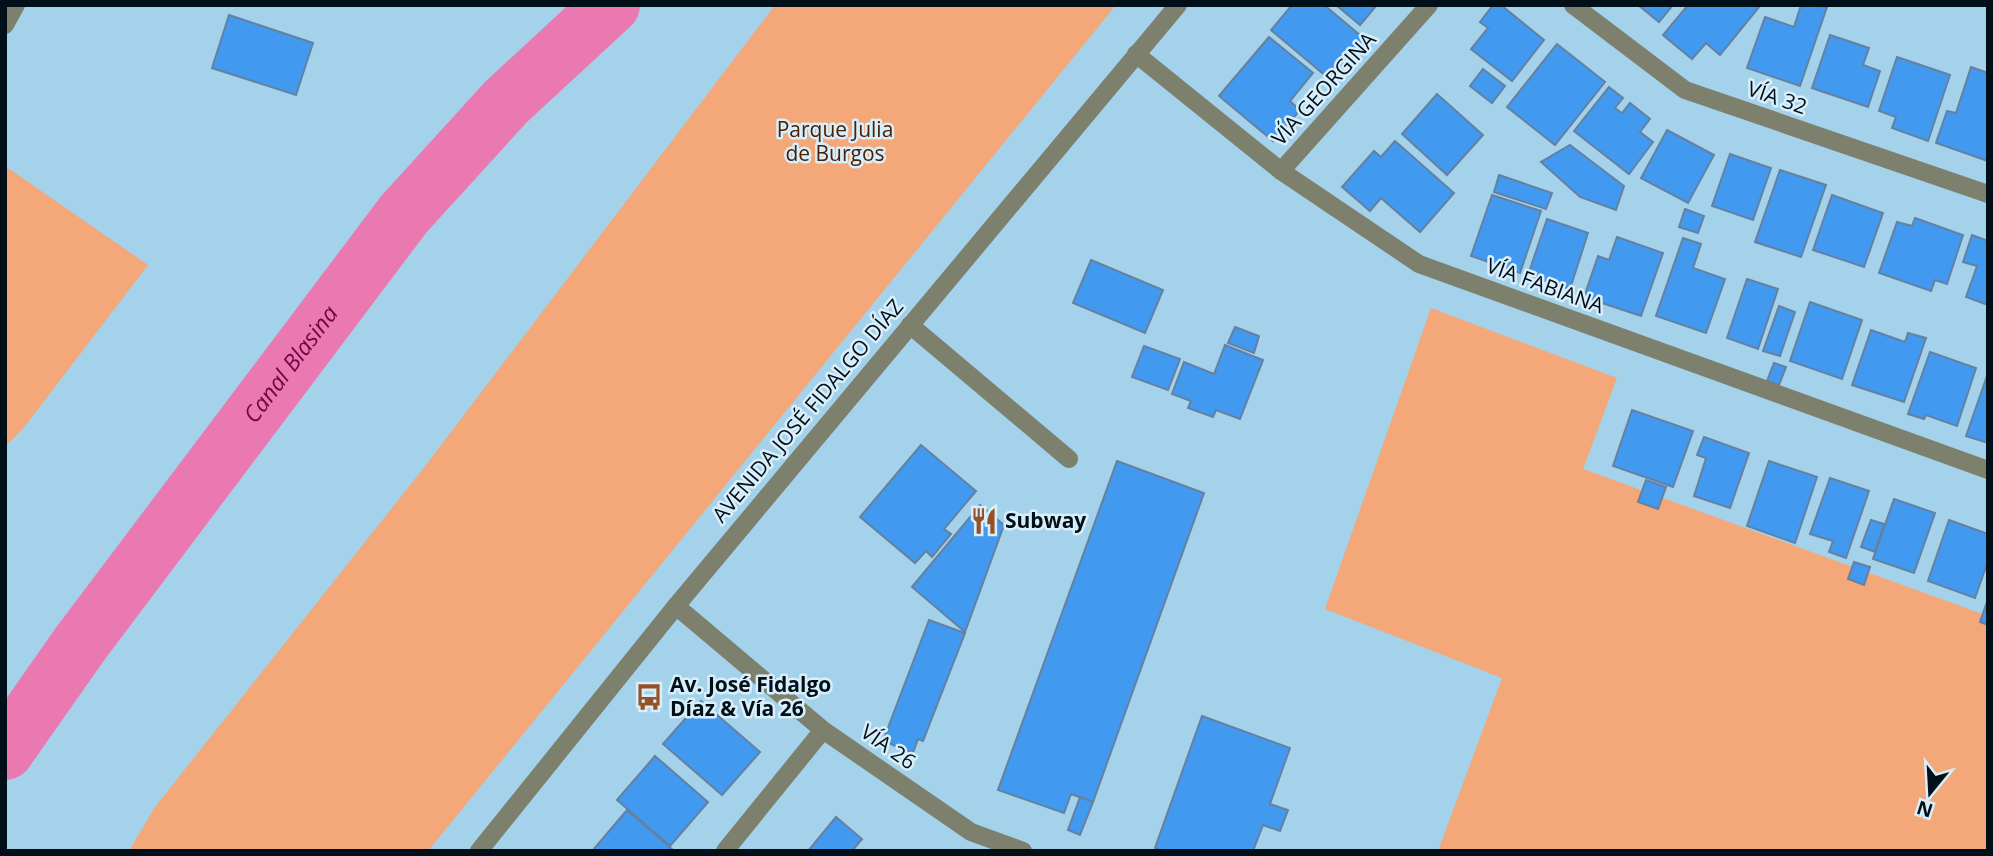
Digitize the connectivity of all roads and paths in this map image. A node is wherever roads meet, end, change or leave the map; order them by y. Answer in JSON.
{"nodes":[{"id":1,"x":16,"y":5,"type":"edge"},
{"id":2,"x":1178,"y":5,"type":"edge"},
{"id":3,"x":1429,"y":5,"type":"edge"},
{"id":4,"x":1573,"y":5,"type":"edge"},
{"id":5,"x":5,"y":25,"type":"edge"},
{"id":6,"x":1136,"y":54,"type":"junction"},
{"id":7,"x":1281,"y":172,"type":"junction"},
{"id":8,"x":1988,"y":194,"type":"edge"},
{"id":9,"x":910,"y":325,"type":"junction"},
{"id":10,"x":1069,"y":459,"type":"dead end"},
{"id":11,"x":1988,"y":470,"type":"edge"},
{"id":12,"x":676,"y":606,"type":"junction"},
{"id":13,"x":823,"y":730,"type":"junction"},
{"id":14,"x":479,"y":851,"type":"edge"},
{"id":15,"x":725,"y":851,"type":"edge"},
{"id":16,"x":1023,"y":851,"type":"edge"}],
"edges":[{"from":1,"to":5,"type":"street"},
{"from":2,"to":6,"type":"street","name":"AVENIDA JOSÉ FIDALGO DÍAZ"},
{"from":3,"to":7,"type":"street","name":"VÍA GEORGINA"},
{"from":4,"to":8,"type":"street","name":"VÍA 32"},
{"from":6,"to":7,"type":"street","name":"VÍA FABIANA"},
{"from":6,"to":9,"type":"street","name":"AVENIDA JOSÉ FIDALGO DÍAZ"},
{"from":7,"to":11,"type":"street","name":"VÍA FABIANA"},
{"from":9,"to":10,"type":"street"},
{"from":9,"to":12,"type":"street","name":"AVENIDA JOSÉ FIDALGO DÍAZ"},
{"from":12,"to":13,"type":"street","name":"VÍA 26"},
{"from":12,"to":14,"type":"street","name":"AVENIDA JOSÉ FIDALGO DÍAZ"},
{"from":13,"to":15,"type":"street"},
{"from":13,"to":16,"type":"street","name":"VÍA 26"}]}
